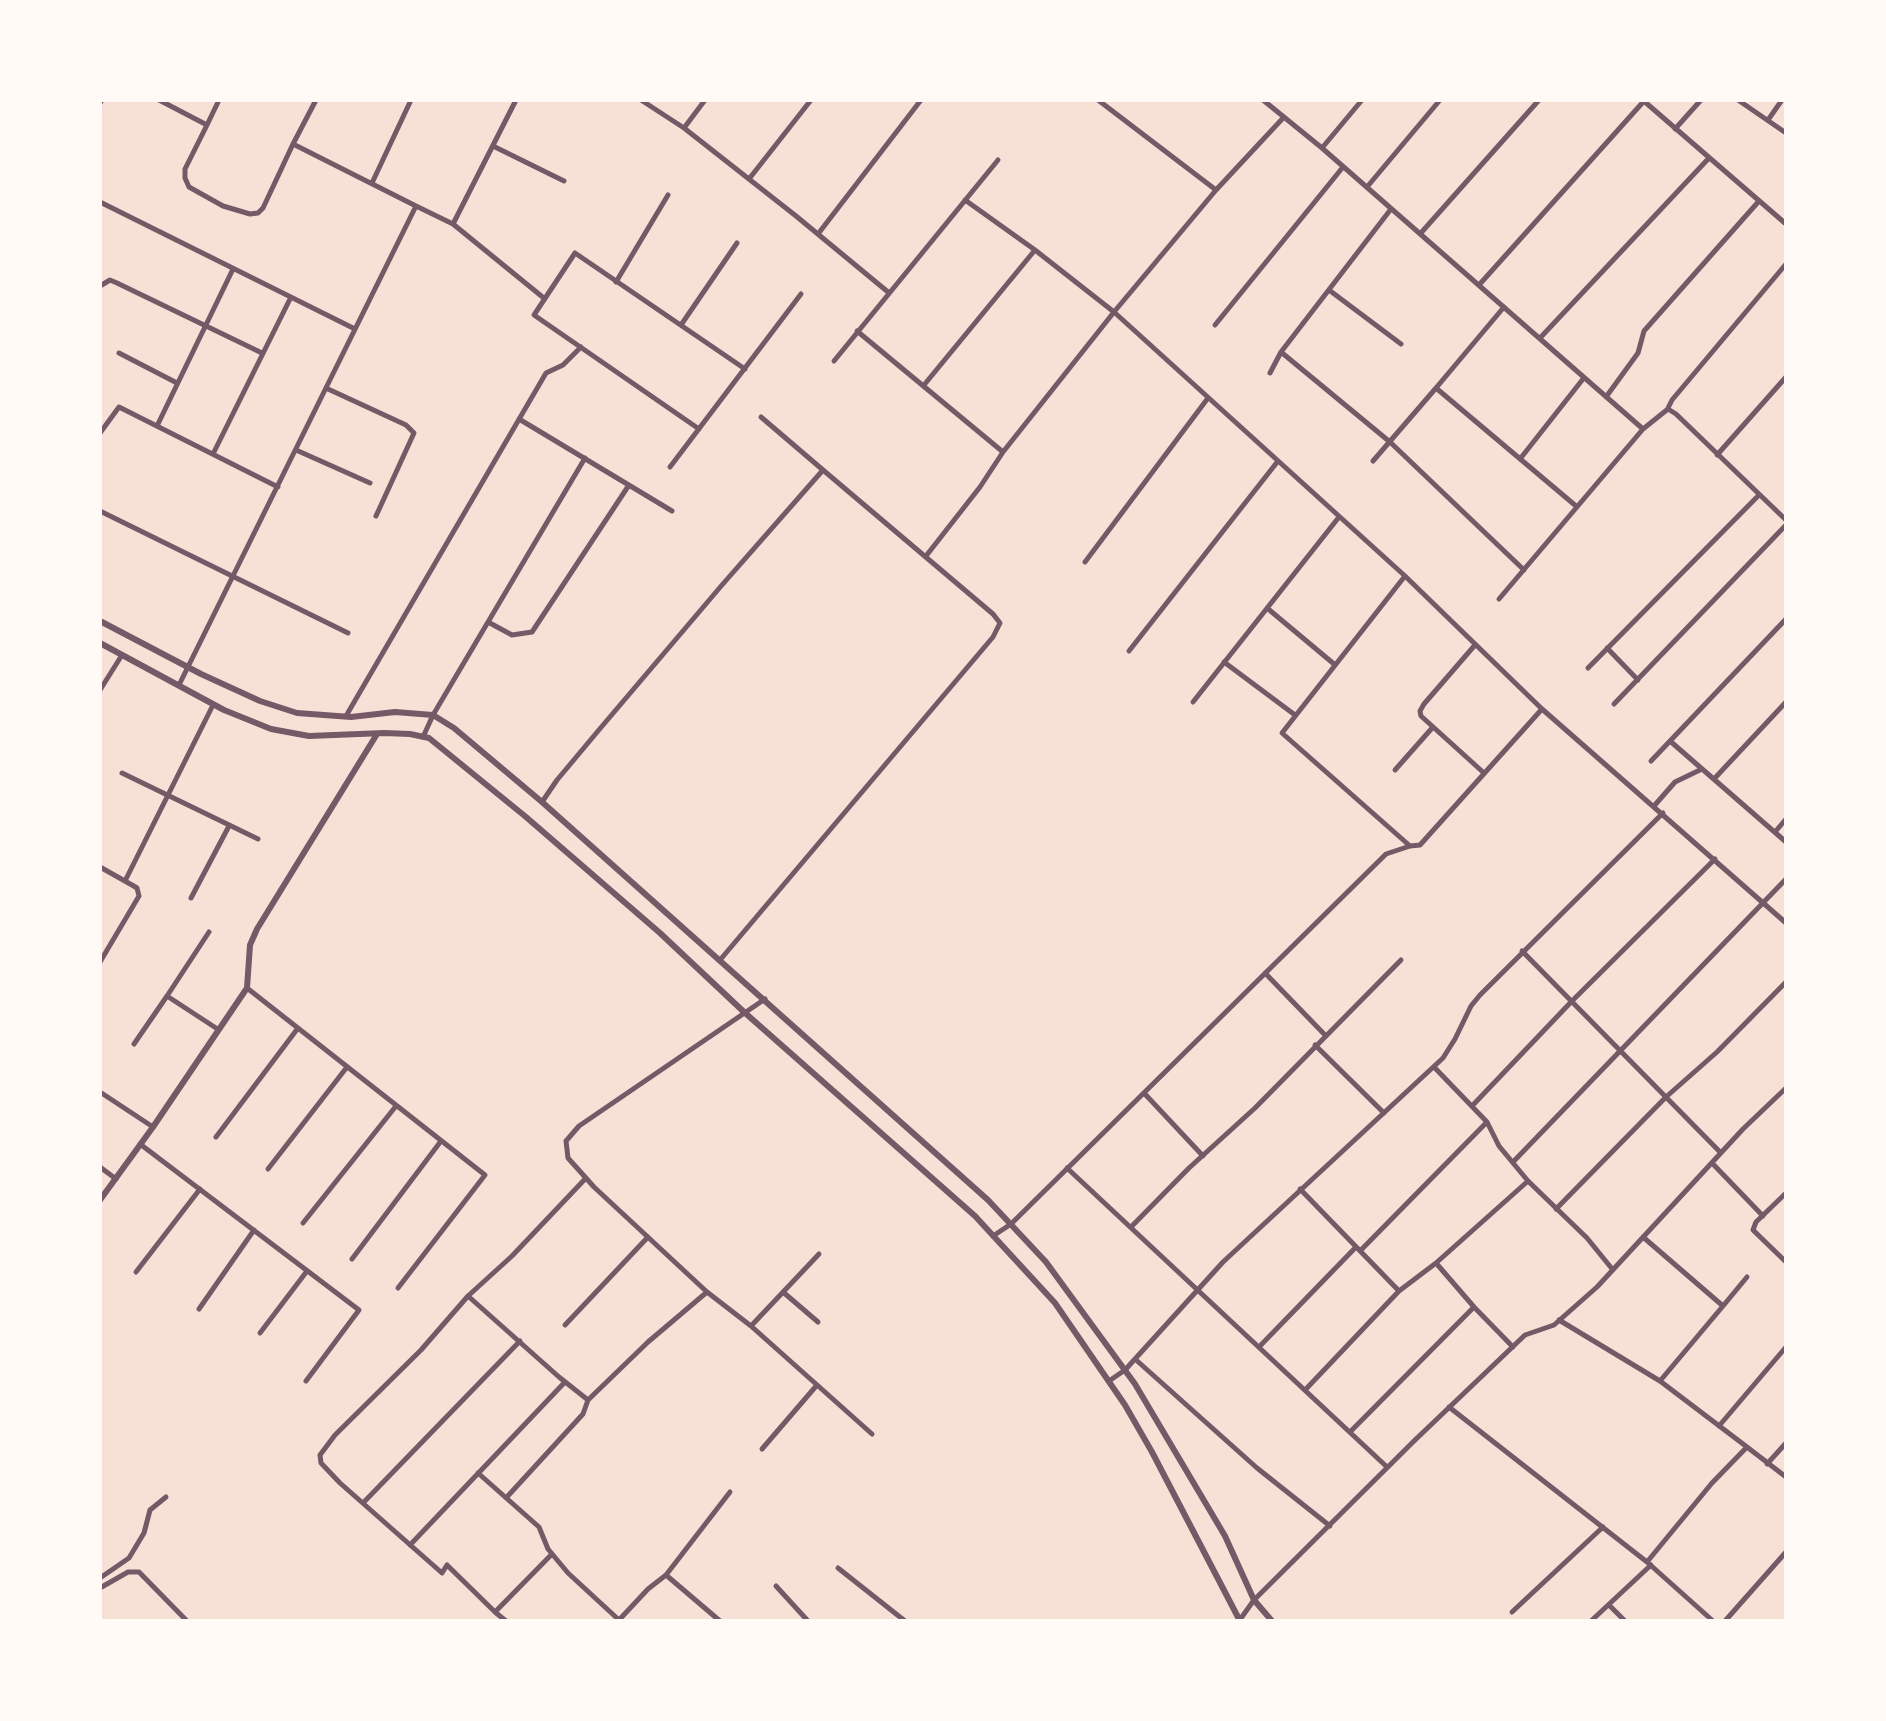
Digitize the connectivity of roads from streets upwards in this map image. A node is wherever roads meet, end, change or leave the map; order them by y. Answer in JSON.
{"nodes":[{"id":1,"x":159,"y":100,"type":"edge"},
{"id":2,"x":219,"y":100,"type":"edge"},
{"id":3,"x":316,"y":100,"type":"edge"},
{"id":4,"x":411,"y":100,"type":"edge"},
{"id":5,"x":516,"y":100,"type":"edge"},
{"id":6,"x":640,"y":100,"type":"edge"},
{"id":7,"x":705,"y":100,"type":"edge"},
{"id":8,"x":812,"y":100,"type":"edge"},
{"id":9,"x":921,"y":100,"type":"edge"},
{"id":10,"x":1098,"y":100,"type":"edge"},
{"id":11,"x":1263,"y":100,"type":"edge"},
{"id":12,"x":1362,"y":100,"type":"edge"},
{"id":13,"x":1440,"y":100,"type":"edge"},
{"id":14,"x":1539,"y":100,"type":"edge"},
{"id":15,"x":1701,"y":100,"type":"edge"},
{"id":16,"x":1738,"y":100,"type":"edge"},
{"id":17,"x":1782,"y":100,"type":"edge"},
{"id":18,"x":1643,"y":101,"type":"edge"},
{"id":19,"x":1284,"y":117,"type":"junction"},
{"id":20,"x":1768,"y":120,"type":"junction"},
{"id":21,"x":207,"y":125,"type":"junction"},
{"id":22,"x":684,"y":128,"type":"junction"},
{"id":23,"x":1676,"y":129,"type":"junction"},
{"id":24,"x":1786,"y":133,"type":"edge"},
{"id":25,"x":293,"y":144,"type":"junction"},
{"id":26,"x":492,"y":146,"type":"junction"},
{"id":27,"x":1322,"y":148,"type":"junction"},
{"id":28,"x":1709,"y":158,"type":"junction"},
{"id":29,"x":998,"y":160,"type":"dead end"},
{"id":30,"x":1343,"y":167,"type":"junction"},
{"id":31,"x":749,"y":180,"type":"junction"},
{"id":32,"x":564,"y":182,"type":"dead end"},
{"id":33,"x":372,"y":183,"type":"junction"},
{"id":34,"x":1367,"y":187,"type":"junction"},
{"id":35,"x":1216,"y":190,"type":"junction"},
{"id":36,"x":668,"y":195,"type":"dead end"},
{"id":37,"x":965,"y":200,"type":"junction"},
{"id":38,"x":1759,"y":201,"type":"junction"},
{"id":39,"x":100,"y":202,"type":"edge"},
{"id":40,"x":416,"y":206,"type":"junction"},
{"id":41,"x":1391,"y":209,"type":"junction"},
{"id":42,"x":453,"y":224,"type":"junction"},
{"id":43,"x":1786,"y":224,"type":"edge"},
{"id":44,"x":818,"y":234,"type":"junction"},
{"id":45,"x":1420,"y":234,"type":"junction"},
{"id":46,"x":737,"y":242,"type":"dead end"},
{"id":47,"x":1035,"y":250,"type":"junction"},
{"id":48,"x":1786,"y":264,"type":"edge"},
{"id":49,"x":234,"y":269,"type":"junction"},
{"id":50,"x":616,"y":282,"type":"junction"},
{"id":51,"x":100,"y":286,"type":"edge"},
{"id":52,"x":1479,"y":286,"type":"junction"},
{"id":53,"x":1328,"y":290,"type":"junction"},
{"id":54,"x":888,"y":292,"type":"junction"},
{"id":55,"x":802,"y":294,"type":"dead end"},
{"id":56,"x":291,"y":297,"type":"junction"},
{"id":57,"x":545,"y":298,"type":"junction"},
{"id":58,"x":1504,"y":307,"type":"junction"},
{"id":59,"x":1114,"y":312,"type":"junction"},
{"id":60,"x":680,"y":325,"type":"junction"},
{"id":61,"x":1215,"y":325,"type":"dead end"},
{"id":62,"x":206,"y":327,"type":"junction"},
{"id":63,"x":355,"y":329,"type":"junction"},
{"id":64,"x":858,"y":331,"type":"junction"},
{"id":65,"x":1540,"y":339,"type":"junction"},
{"id":66,"x":1401,"y":344,"type":"dead end"},
{"id":67,"x":582,"y":348,"type":"junction"},
{"id":68,"x":1281,"y":352,"type":"junction"},
{"id":69,"x":262,"y":353,"type":"junction"},
{"id":70,"x":119,"y":354,"type":"dead end"},
{"id":71,"x":834,"y":361,"type":"dead end"},
{"id":72,"x":745,"y":368,"type":"junction"},
{"id":73,"x":1270,"y":374,"type":"dead end"},
{"id":74,"x":1786,"y":377,"type":"edge"},
{"id":75,"x":1584,"y":378,"type":"junction"},
{"id":76,"x":177,"y":383,"type":"junction"},
{"id":77,"x":924,"y":385,"type":"junction"},
{"id":78,"x":328,"y":388,"type":"junction"},
{"id":79,"x":1436,"y":388,"type":"junction"},
{"id":80,"x":1606,"y":397,"type":"junction"},
{"id":81,"x":1208,"y":398,"type":"junction"},
{"id":82,"x":1668,"y":409,"type":"junction"},
{"id":83,"x":762,"y":417,"type":"dead end"},
{"id":84,"x":519,"y":419,"type":"junction"},
{"id":85,"x":158,"y":426,"type":"junction"},
{"id":86,"x":699,"y":429,"type":"junction"},
{"id":87,"x":1643,"y":429,"type":"junction"},
{"id":88,"x":100,"y":433,"type":"edge"},
{"id":89,"x":1390,"y":442,"type":"junction"},
{"id":90,"x":296,"y":450,"type":"junction"},
{"id":91,"x":1003,"y":452,"type":"junction"},
{"id":92,"x":212,"y":454,"type":"junction"},
{"id":93,"x":1717,"y":455,"type":"junction"},
{"id":94,"x":584,"y":458,"type":"junction"},
{"id":95,"x":1520,"y":459,"type":"junction"},
{"id":96,"x":1278,"y":461,"type":"junction"},
{"id":97,"x":1373,"y":462,"type":"dead end"},
{"id":98,"x":670,"y":467,"type":"dead end"},
{"id":99,"x":823,"y":470,"type":"junction"},
{"id":100,"x":370,"y":483,"type":"dead end"},
{"id":101,"x":629,"y":485,"type":"junction"},
{"id":102,"x":278,"y":487,"type":"junction"},
{"id":103,"x":1759,"y":495,"type":"junction"},
{"id":104,"x":1576,"y":506,"type":"junction"},
{"id":105,"x":100,"y":511,"type":"edge"},
{"id":106,"x":672,"y":511,"type":"dead end"},
{"id":107,"x":376,"y":516,"type":"dead end"},
{"id":108,"x":1339,"y":517,"type":"junction"},
{"id":109,"x":1786,"y":523,"type":"edge"},
{"id":110,"x":926,"y":557,"type":"junction"},
{"id":111,"x":1084,"y":562,"type":"dead end"},
{"id":112,"x":1524,"y":570,"type":"junction"},
{"id":113,"x":233,"y":576,"type":"junction"},
{"id":114,"x":1405,"y":576,"type":"junction"},
{"id":115,"x":1499,"y":599,"type":"dead end"},
{"id":116,"x":1267,"y":608,"type":"junction"},
{"id":117,"x":1786,"y":619,"type":"edge"},
{"id":118,"x":100,"y":620,"type":"edge"},
{"id":119,"x":488,"y":622,"type":"junction"},
{"id":120,"x":348,"y":633,"type":"dead end"},
{"id":121,"x":100,"y":643,"type":"edge"},
{"id":122,"x":1475,"y":645,"type":"junction"},
{"id":123,"x":1607,"y":648,"type":"junction"},
{"id":124,"x":1129,"y":651,"type":"dead end"},
{"id":125,"x":122,"y":655,"type":"junction"},
{"id":126,"x":1224,"y":662,"type":"junction"},
{"id":127,"x":1334,"y":665,"type":"junction"},
{"id":128,"x":188,"y":667,"type":"junction"},
{"id":129,"x":1588,"y":668,"type":"dead end"},
{"id":130,"x":1638,"y":680,"type":"junction"},
{"id":131,"x":179,"y":685,"type":"junction"},
{"id":132,"x":100,"y":690,"type":"edge"},
{"id":133,"x":1193,"y":702,"type":"dead end"},
{"id":134,"x":1786,"y":702,"type":"edge"},
{"id":135,"x":214,"y":704,"type":"junction"},
{"id":136,"x":1614,"y":704,"type":"dead end"},
{"id":137,"x":1542,"y":708,"type":"junction"},
{"id":138,"x":433,"y":715,"type":"junction"},
{"id":139,"x":346,"y":716,"type":"junction"},
{"id":140,"x":1295,"y":716,"type":"junction"},
{"id":141,"x":1433,"y":726,"type":"junction"},
{"id":142,"x":377,"y":734,"type":"junction"},
{"id":143,"x":423,"y":737,"type":"junction"},
{"id":144,"x":1670,"y":741,"type":"junction"},
{"id":145,"x":1651,"y":761,"type":"dead end"},
{"id":146,"x":1702,"y":768,"type":"junction"},
{"id":147,"x":1395,"y":770,"type":"dead end"},
{"id":148,"x":1484,"y":772,"type":"junction"},
{"id":149,"x":122,"y":773,"type":"dead end"},
{"id":150,"x":1714,"y":779,"type":"junction"},
{"id":151,"x":167,"y":794,"type":"junction"},
{"id":152,"x":542,"y":802,"type":"junction"},
{"id":153,"x":1654,"y":806,"type":"junction"},
{"id":154,"x":1663,"y":814,"type":"junction"},
{"id":155,"x":1786,"y":819,"type":"edge"},
{"id":156,"x":229,"y":826,"type":"junction"},
{"id":157,"x":1775,"y":832,"type":"junction"},
{"id":158,"x":258,"y":839,"type":"dead end"},
{"id":159,"x":1786,"y":842,"type":"edge"},
{"id":160,"x":1410,"y":846,"type":"junction"},
{"id":161,"x":1715,"y":859,"type":"junction"},
{"id":162,"x":100,"y":866,"type":"edge"},
{"id":163,"x":1786,"y":879,"type":"edge"},
{"id":164,"x":125,"y":881,"type":"junction"},
{"id":165,"x":190,"y":898,"type":"dead end"},
{"id":166,"x":1764,"y":903,"type":"junction"},
{"id":167,"x":1786,"y":923,"type":"edge"},
{"id":168,"x":208,"y":932,"type":"dead end"},
{"id":169,"x":1522,"y":950,"type":"junction"},
{"id":170,"x":720,"y":960,"type":"junction"},
{"id":171,"x":1401,"y":960,"type":"dead end"},
{"id":172,"x":100,"y":962,"type":"edge"},
{"id":173,"x":1265,"y":973,"type":"junction"},
{"id":174,"x":1786,"y":982,"type":"edge"},
{"id":175,"x":247,"y":988,"type":"junction"},
{"id":176,"x":167,"y":996,"type":"junction"},
{"id":177,"x":765,"y":999,"type":"junction"},
{"id":178,"x":1572,"y":1001,"type":"junction"},
{"id":179,"x":744,"y":1012,"type":"junction"},
{"id":180,"x":298,"y":1028,"type":"junction"},
{"id":181,"x":219,"y":1030,"type":"junction"},
{"id":182,"x":1325,"y":1035,"type":"junction"},
{"id":183,"x":134,"y":1044,"type":"dead end"},
{"id":184,"x":1315,"y":1046,"type":"junction"},
{"id":185,"x":1620,"y":1050,"type":"junction"},
{"id":186,"x":347,"y":1066,"type":"junction"},
{"id":187,"x":1434,"y":1066,"type":"junction"},
{"id":188,"x":1786,"y":1088,"type":"edge"},
{"id":189,"x":100,"y":1092,"type":"edge"},
{"id":190,"x":1144,"y":1092,"type":"junction"},
{"id":191,"x":1666,"y":1097,"type":"junction"},
{"id":192,"x":396,"y":1106,"type":"junction"},
{"id":193,"x":1472,"y":1106,"type":"junction"},
{"id":194,"x":1384,"y":1113,"type":"junction"},
{"id":195,"x":1487,"y":1122,"type":"junction"},
{"id":196,"x":153,"y":1127,"type":"junction"},
{"id":197,"x":216,"y":1137,"type":"dead end"},
{"id":198,"x":442,"y":1142,"type":"junction"},
{"id":199,"x":140,"y":1144,"type":"junction"},
{"id":200,"x":1721,"y":1153,"type":"junction"},
{"id":201,"x":1203,"y":1156,"type":"junction"},
{"id":202,"x":1513,"y":1162,"type":"junction"},
{"id":203,"x":1712,"y":1163,"type":"junction"},
{"id":204,"x":100,"y":1167,"type":"edge"},
{"id":205,"x":1067,"y":1168,"type":"junction"},
{"id":206,"x":268,"y":1170,"type":"dead end"},
{"id":207,"x":116,"y":1178,"type":"junction"},
{"id":208,"x":586,"y":1178,"type":"junction"},
{"id":209,"x":1528,"y":1181,"type":"junction"},
{"id":210,"x":200,"y":1189,"type":"junction"},
{"id":211,"x":1300,"y":1190,"type":"junction"},
{"id":212,"x":1786,"y":1193,"type":"edge"},
{"id":213,"x":100,"y":1200,"type":"edge"},
{"id":214,"x":1556,"y":1209,"type":"junction"},
{"id":215,"x":1763,"y":1216,"type":"junction"},
{"id":216,"x":303,"y":1223,"type":"dead end"},
{"id":217,"x":1011,"y":1224,"type":"junction"},
{"id":218,"x":1131,"y":1227,"type":"junction"},
{"id":219,"x":254,"y":1230,"type":"junction"},
{"id":220,"x":994,"y":1236,"type":"junction"},
{"id":221,"x":648,"y":1237,"type":"junction"},
{"id":222,"x":1643,"y":1237,"type":"junction"},
{"id":223,"x":1358,"y":1249,"type":"junction"},
{"id":224,"x":819,"y":1254,"type":"dead end"},
{"id":225,"x":352,"y":1259,"type":"dead end"},
{"id":226,"x":1436,"y":1262,"type":"junction"},
{"id":227,"x":1786,"y":1262,"type":"edge"},
{"id":228,"x":1613,"y":1270,"type":"junction"},
{"id":229,"x":308,"y":1271,"type":"junction"},
{"id":230,"x":136,"y":1272,"type":"dead end"},
{"id":231,"x":1747,"y":1277,"type":"dead end"},
{"id":232,"x":398,"y":1288,"type":"dead end"},
{"id":233,"x":1198,"y":1289,"type":"junction"},
{"id":234,"x":1399,"y":1291,"type":"junction"},
{"id":235,"x":706,"y":1292,"type":"junction"},
{"id":236,"x":783,"y":1292,"type":"junction"},
{"id":237,"x":468,"y":1296,"type":"junction"},
{"id":238,"x":1723,"y":1306,"type":"junction"},
{"id":239,"x":1474,"y":1307,"type":"junction"},
{"id":240,"x":199,"y":1309,"type":"dead end"},
{"id":241,"x":1559,"y":1320,"type":"junction"},
{"id":242,"x":818,"y":1322,"type":"dead end"},
{"id":243,"x":565,"y":1325,"type":"dead end"},
{"id":244,"x":750,"y":1326,"type":"junction"},
{"id":245,"x":260,"y":1333,"type":"dead end"},
{"id":246,"x":520,"y":1341,"type":"junction"},
{"id":247,"x":1259,"y":1346,"type":"junction"},
{"id":248,"x":1513,"y":1346,"type":"junction"},
{"id":249,"x":1786,"y":1347,"type":"edge"},
{"id":250,"x":1135,"y":1359,"type":"junction"},
{"id":251,"x":1125,"y":1370,"type":"junction"},
{"id":252,"x":306,"y":1381,"type":"dead end"},
{"id":253,"x":1109,"y":1381,"type":"junction"},
{"id":254,"x":1660,"y":1381,"type":"junction"},
{"id":255,"x":565,"y":1382,"type":"junction"},
{"id":256,"x":817,"y":1385,"type":"junction"},
{"id":257,"x":1305,"y":1390,"type":"junction"},
{"id":258,"x":588,"y":1400,"type":"junction"},
{"id":259,"x":1449,"y":1407,"type":"junction"},
{"id":260,"x":1719,"y":1426,"type":"junction"},
{"id":261,"x":1350,"y":1432,"type":"junction"},
{"id":262,"x":872,"y":1434,"type":"dead end"},
{"id":263,"x":1786,"y":1442,"type":"edge"},
{"id":264,"x":1746,"y":1447,"type":"junction"},
{"id":265,"x":762,"y":1449,"type":"dead end"},
{"id":266,"x":1767,"y":1464,"type":"junction"},
{"id":267,"x":1388,"y":1468,"type":"junction"},
{"id":268,"x":478,"y":1473,"type":"junction"},
{"id":269,"x":1786,"y":1478,"type":"edge"},
{"id":270,"x":730,"y":1492,"type":"dead end"},
{"id":271,"x":166,"y":1497,"type":"dead end"},
{"id":272,"x":506,"y":1498,"type":"junction"},
{"id":273,"x":363,"y":1503,"type":"junction"},
{"id":274,"x":1330,"y":1526,"type":"junction"},
{"id":275,"x":1603,"y":1527,"type":"junction"},
{"id":276,"x":410,"y":1545,"type":"junction"},
{"id":277,"x":1786,"y":1552,"type":"edge"},
{"id":278,"x":552,"y":1554,"type":"junction"},
{"id":279,"x":1649,"y":1563,"type":"junction"},
{"id":280,"x":838,"y":1568,"type":"dead end"},
{"id":281,"x":666,"y":1575,"type":"junction"},
{"id":282,"x":100,"y":1578,"type":"edge"},
{"id":283,"x":776,"y":1586,"type":"dead end"},
{"id":284,"x":100,"y":1588,"type":"edge"},
{"id":285,"x":1254,"y":1600,"type":"junction"},
{"id":286,"x":1608,"y":1605,"type":"junction"},
{"id":287,"x":496,"y":1612,"type":"junction"},
{"id":288,"x":1512,"y":1612,"type":"dead end"},
{"id":289,"x":619,"y":1620,"type":"edge"},
{"id":290,"x":188,"y":1621,"type":"edge"},
{"id":291,"x":506,"y":1621,"type":"edge"},
{"id":292,"x":720,"y":1621,"type":"edge"},
{"id":293,"x":808,"y":1621,"type":"edge"},
{"id":294,"x":905,"y":1621,"type":"edge"},
{"id":295,"x":1240,"y":1621,"type":"edge"},
{"id":296,"x":1272,"y":1621,"type":"edge"},
{"id":297,"x":1591,"y":1621,"type":"edge"},
{"id":298,"x":1625,"y":1621,"type":"edge"},
{"id":299,"x":1713,"y":1621,"type":"edge"},
{"id":300,"x":1725,"y":1621,"type":"edge"}],
"edges":[{"from":1,"to":21,"type":"street"},
{"from":2,"to":21,"type":"street"},
{"from":3,"to":25,"type":"street"},
{"from":4,"to":33,"type":"street"},
{"from":5,"to":26,"type":"street"},
{"from":6,"to":22,"type":"street"},
{"from":7,"to":22,"type":"street"},
{"from":8,"to":31,"type":"street"},
{"from":9,"to":44,"type":"street"},
{"from":10,"to":35,"type":"street"},
{"from":11,"to":19,"type":"street"},
{"from":12,"to":27,"type":"street"},
{"from":13,"to":34,"type":"street"},
{"from":14,"to":45,"type":"street"},
{"from":15,"to":23,"type":"street"},
{"from":16,"to":20,"type":"street"},
{"from":17,"to":20,"type":"street"},
{"from":18,"to":23,"type":"street"},
{"from":18,"to":52,"type":"street"},
{"from":19,"to":27,"type":"street"},
{"from":19,"to":35,"type":"street"},
{"from":20,"to":24,"type":"street"},
{"from":21,"to":25,"type":"street"},
{"from":22,"to":31,"type":"street"},
{"from":23,"to":28,"type":"street"},
{"from":25,"to":33,"type":"street"},
{"from":26,"to":32,"type":"street"},
{"from":26,"to":42,"type":"street"},
{"from":27,"to":30,"type":"street"},
{"from":28,"to":38,"type":"street"},
{"from":28,"to":65,"type":"street"},
{"from":29,"to":37,"type":"street"},
{"from":30,"to":34,"type":"street"},
{"from":30,"to":61,"type":"street"},
{"from":31,"to":44,"type":"street"},
{"from":33,"to":40,"type":"street"},
{"from":34,"to":41,"type":"street"},
{"from":35,"to":59,"type":"street"},
{"from":36,"to":50,"type":"street"},
{"from":37,"to":47,"type":"street"},
{"from":37,"to":54,"type":"street"},
{"from":38,"to":43,"type":"street"},
{"from":38,"to":80,"type":"street"},
{"from":39,"to":49,"type":"street"},
{"from":40,"to":42,"type":"street"},
{"from":40,"to":63,"type":"street"},
{"from":41,"to":45,"type":"street"},
{"from":41,"to":53,"type":"street"},
{"from":42,"to":57,"type":"street"},
{"from":44,"to":54,"type":"street"},
{"from":45,"to":52,"type":"street"},
{"from":46,"to":60,"type":"street"},
{"from":47,"to":59,"type":"street"},
{"from":47,"to":77,"type":"street"},
{"from":48,"to":82,"type":"street"},
{"from":49,"to":56,"type":"street"},
{"from":49,"to":62,"type":"street"},
{"from":50,"to":57,"type":"street"},
{"from":50,"to":60,"type":"street"},
{"from":51,"to":62,"type":"street"},
{"from":52,"to":58,"type":"street"},
{"from":53,"to":66,"type":"street"},
{"from":53,"to":68,"type":"street"},
{"from":54,"to":64,"type":"street"},
{"from":55,"to":72,"type":"street"},
{"from":56,"to":63,"type":"street"},
{"from":56,"to":69,"type":"street"},
{"from":57,"to":67,"type":"street"},
{"from":58,"to":65,"type":"street"},
{"from":58,"to":79,"type":"street"},
{"from":59,"to":81,"type":"street"},
{"from":59,"to":91,"type":"street"},
{"from":60,"to":72,"type":"street"},
{"from":62,"to":69,"type":"street"},
{"from":62,"to":76,"type":"street"},
{"from":63,"to":78,"type":"street"},
{"from":64,"to":71,"type":"street"},
{"from":64,"to":77,"type":"street"},
{"from":65,"to":75,"type":"street"},
{"from":67,"to":84,"type":"street"},
{"from":67,"to":86,"type":"street"},
{"from":68,"to":73,"type":"street"},
{"from":68,"to":89,"type":"street"},
{"from":69,"to":92,"type":"street"},
{"from":70,"to":76,"type":"street"},
{"from":72,"to":86,"type":"street"},
{"from":74,"to":93,"type":"street"},
{"from":75,"to":80,"type":"street"},
{"from":75,"to":95,"type":"street"},
{"from":76,"to":85,"type":"street"},
{"from":77,"to":91,"type":"street"},
{"from":78,"to":90,"type":"street"},
{"from":78,"to":107,"type":"street"},
{"from":79,"to":89,"type":"street"},
{"from":79,"to":95,"type":"street"},
{"from":80,"to":87,"type":"street"},
{"from":81,"to":96,"type":"street"},
{"from":81,"to":111,"type":"street"},
{"from":82,"to":87,"type":"street"},
{"from":82,"to":93,"type":"street"},
{"from":83,"to":99,"type":"street"},
{"from":84,"to":94,"type":"street"},
{"from":84,"to":139,"type":"street"},
{"from":85,"to":88,"type":"street"},
{"from":85,"to":92,"type":"street"},
{"from":86,"to":98,"type":"street"},
{"from":87,"to":104,"type":"street"},
{"from":89,"to":97,"type":"street"},
{"from":89,"to":112,"type":"street"},
{"from":90,"to":100,"type":"street"},
{"from":90,"to":102,"type":"street"},
{"from":91,"to":110,"type":"street"},
{"from":92,"to":102,"type":"street"},
{"from":93,"to":103,"type":"street"},
{"from":94,"to":101,"type":"street"},
{"from":94,"to":119,"type":"street"},
{"from":95,"to":104,"type":"street"},
{"from":96,"to":108,"type":"street"},
{"from":96,"to":124,"type":"street"},
{"from":99,"to":110,"type":"street"},
{"from":99,"to":152,"type":"street"},
{"from":101,"to":106,"type":"street"},
{"from":101,"to":119,"type":"street"},
{"from":102,"to":113,"type":"street"},
{"from":103,"to":109,"type":"street"},
{"from":103,"to":123,"type":"street"},
{"from":104,"to":112,"type":"street"},
{"from":105,"to":113,"type":"street"},
{"from":108,"to":114,"type":"street"},
{"from":108,"to":116,"type":"street"},
{"from":109,"to":130,"type":"street"},
{"from":110,"to":170,"type":"street"},
{"from":112,"to":115,"type":"street"},
{"from":113,"to":120,"type":"street"},
{"from":113,"to":128,"type":"street"},
{"from":114,"to":122,"type":"street"},
{"from":114,"to":127,"type":"street"},
{"from":116,"to":126,"type":"street"},
{"from":116,"to":127,"type":"street"},
{"from":117,"to":144,"type":"street"},
{"from":118,"to":128,"type":"street"},
{"from":119,"to":138,"type":"street"},
{"from":121,"to":125,"type":"street"},
{"from":122,"to":137,"type":"street"},
{"from":122,"to":141,"type":"street"},
{"from":123,"to":129,"type":"street"},
{"from":123,"to":130,"type":"street"},
{"from":125,"to":131,"type":"street"},
{"from":125,"to":132,"type":"street"},
{"from":126,"to":133,"type":"street"},
{"from":126,"to":140,"type":"street"},
{"from":127,"to":140,"type":"street"},
{"from":128,"to":131,"type":"street"},
{"from":128,"to":139,"type":"street"},
{"from":130,"to":136,"type":"street"},
{"from":131,"to":135,"type":"street"},
{"from":134,"to":150,"type":"street"},
{"from":135,"to":142,"type":"street"},
{"from":135,"to":151,"type":"street"},
{"from":137,"to":148,"type":"street"},
{"from":137,"to":153,"type":"street"},
{"from":138,"to":139,"type":"street"},
{"from":138,"to":143,"type":"street"},
{"from":138,"to":152,"type":"street"},
{"from":140,"to":160,"type":"street"},
{"from":141,"to":147,"type":"street"},
{"from":141,"to":148,"type":"street"},
{"from":142,"to":143,"type":"street"},
{"from":142,"to":175,"type":"street"},
{"from":143,"to":179,"type":"street"},
{"from":144,"to":145,"type":"street"},
{"from":144,"to":146,"type":"street"},
{"from":146,"to":150,"type":"street"},
{"from":146,"to":153,"type":"street"},
{"from":148,"to":160,"type":"street"},
{"from":149,"to":151,"type":"street"},
{"from":150,"to":157,"type":"street"},
{"from":151,"to":156,"type":"street"},
{"from":151,"to":164,"type":"street"},
{"from":152,"to":170,"type":"street"},
{"from":153,"to":154,"type":"street"},
{"from":154,"to":161,"type":"street"},
{"from":154,"to":169,"type":"street"},
{"from":155,"to":157,"type":"street"},
{"from":156,"to":158,"type":"street"},
{"from":156,"to":165,"type":"street"},
{"from":157,"to":159,"type":"street"},
{"from":160,"to":173,"type":"street"},
{"from":161,"to":166,"type":"street"},
{"from":161,"to":178,"type":"street"},
{"from":162,"to":164,"type":"street"},
{"from":163,"to":166,"type":"street"},
{"from":164,"to":172,"type":"street"},
{"from":166,"to":167,"type":"street"},
{"from":166,"to":185,"type":"street"},
{"from":168,"to":176,"type":"street"},
{"from":169,"to":178,"type":"street"},
{"from":169,"to":187,"type":"street"},
{"from":170,"to":177,"type":"street"},
{"from":171,"to":182,"type":"street"},
{"from":173,"to":182,"type":"street"},
{"from":173,"to":190,"type":"street"},
{"from":174,"to":191,"type":"street"},
{"from":175,"to":180,"type":"street"},
{"from":175,"to":181,"type":"street"},
{"from":176,"to":181,"type":"street"},
{"from":176,"to":183,"type":"street"},
{"from":177,"to":179,"type":"street"},
{"from":177,"to":217,"type":"street"},
{"from":178,"to":185,"type":"street"},
{"from":178,"to":193,"type":"street"},
{"from":179,"to":208,"type":"street"},
{"from":179,"to":220,"type":"street"},
{"from":180,"to":186,"type":"street"},
{"from":180,"to":197,"type":"street"},
{"from":181,"to":196,"type":"street"},
{"from":182,"to":184,"type":"street"},
{"from":184,"to":194,"type":"street"},
{"from":184,"to":201,"type":"street"},
{"from":185,"to":191,"type":"street"},
{"from":185,"to":202,"type":"street"},
{"from":186,"to":192,"type":"street"},
{"from":186,"to":206,"type":"street"},
{"from":187,"to":193,"type":"street"},
{"from":187,"to":194,"type":"street"},
{"from":188,"to":200,"type":"street"},
{"from":189,"to":196,"type":"street"},
{"from":190,"to":201,"type":"street"},
{"from":190,"to":205,"type":"street"},
{"from":191,"to":200,"type":"street"},
{"from":191,"to":214,"type":"street"},
{"from":192,"to":198,"type":"street"},
{"from":192,"to":216,"type":"street"},
{"from":193,"to":195,"type":"street"},
{"from":194,"to":211,"type":"street"},
{"from":195,"to":202,"type":"street"},
{"from":195,"to":223,"type":"street"},
{"from":196,"to":199,"type":"street"},
{"from":198,"to":225,"type":"street"},
{"from":198,"to":232,"type":"street"},
{"from":199,"to":207,"type":"street"},
{"from":199,"to":210,"type":"street"},
{"from":200,"to":203,"type":"street"},
{"from":201,"to":218,"type":"street"},
{"from":202,"to":209,"type":"street"},
{"from":203,"to":215,"type":"street"},
{"from":203,"to":222,"type":"street"},
{"from":204,"to":207,"type":"street"},
{"from":205,"to":217,"type":"street"},
{"from":205,"to":218,"type":"street"},
{"from":207,"to":213,"type":"street"},
{"from":208,"to":221,"type":"street"},
{"from":208,"to":237,"type":"street"},
{"from":209,"to":214,"type":"street"},
{"from":209,"to":226,"type":"street"},
{"from":210,"to":219,"type":"street"},
{"from":210,"to":230,"type":"street"},
{"from":211,"to":223,"type":"street"},
{"from":211,"to":233,"type":"street"},
{"from":212,"to":215,"type":"street"},
{"from":214,"to":228,"type":"street"},
{"from":215,"to":227,"type":"street"},
{"from":217,"to":220,"type":"street"},
{"from":217,"to":251,"type":"street"},
{"from":218,"to":233,"type":"street"},
{"from":219,"to":229,"type":"street"},
{"from":219,"to":240,"type":"street"},
{"from":220,"to":253,"type":"street"},
{"from":221,"to":235,"type":"street"},
{"from":221,"to":243,"type":"street"},
{"from":222,"to":228,"type":"street"},
{"from":222,"to":238,"type":"street"},
{"from":223,"to":234,"type":"street"},
{"from":223,"to":247,"type":"street"},
{"from":224,"to":236,"type":"street"},
{"from":226,"to":234,"type":"street"},
{"from":226,"to":239,"type":"street"},
{"from":228,"to":241,"type":"street"},
{"from":229,"to":245,"type":"street"},
{"from":229,"to":252,"type":"street"},
{"from":231,"to":238,"type":"street"},
{"from":233,"to":247,"type":"street"},
{"from":233,"to":250,"type":"street"},
{"from":234,"to":257,"type":"street"},
{"from":235,"to":244,"type":"street"},
{"from":235,"to":258,"type":"street"},
{"from":236,"to":242,"type":"street"},
{"from":236,"to":244,"type":"street"},
{"from":237,"to":246,"type":"street"},
{"from":237,"to":273,"type":"street"},
{"from":238,"to":254,"type":"street"},
{"from":239,"to":248,"type":"street"},
{"from":239,"to":261,"type":"street"},
{"from":241,"to":248,"type":"street"},
{"from":241,"to":254,"type":"street"},
{"from":244,"to":256,"type":"street"},
{"from":246,"to":255,"type":"street"},
{"from":246,"to":273,"type":"street"},
{"from":247,"to":257,"type":"street"},
{"from":248,"to":259,"type":"street"},
{"from":249,"to":260,"type":"street"},
{"from":250,"to":251,"type":"street"},
{"from":250,"to":274,"type":"street"},
{"from":251,"to":253,"type":"street"},
{"from":251,"to":285,"type":"street"},
{"from":253,"to":295,"type":"street"},
{"from":254,"to":260,"type":"street"},
{"from":255,"to":258,"type":"street"},
{"from":255,"to":268,"type":"street"},
{"from":256,"to":262,"type":"street"},
{"from":256,"to":265,"type":"street"},
{"from":257,"to":261,"type":"street"},
{"from":258,"to":272,"type":"street"},
{"from":259,"to":267,"type":"street"},
{"from":259,"to":275,"type":"street"},
{"from":260,"to":264,"type":"street"},
{"from":261,"to":267,"type":"street"},
{"from":263,"to":266,"type":"street"},
{"from":264,"to":266,"type":"street"},
{"from":264,"to":279,"type":"street"},
{"from":266,"to":269,"type":"street"},
{"from":267,"to":274,"type":"street"},
{"from":268,"to":272,"type":"street"},
{"from":268,"to":276,"type":"street"},
{"from":270,"to":281,"type":"street"},
{"from":271,"to":282,"type":"street"},
{"from":272,"to":278,"type":"street"},
{"from":273,"to":276,"type":"street"},
{"from":274,"to":285,"type":"street"},
{"from":275,"to":279,"type":"street"},
{"from":275,"to":288,"type":"street"},
{"from":276,"to":287,"type":"street"},
{"from":277,"to":300,"type":"street"},
{"from":278,"to":287,"type":"street"},
{"from":278,"to":289,"type":"street"},
{"from":279,"to":286,"type":"street"},
{"from":279,"to":299,"type":"street"},
{"from":280,"to":294,"type":"street"},
{"from":281,"to":289,"type":"street"},
{"from":281,"to":292,"type":"street"},
{"from":283,"to":293,"type":"street"},
{"from":284,"to":290,"type":"street"},
{"from":285,"to":295,"type":"street"},
{"from":285,"to":296,"type":"street"},
{"from":286,"to":297,"type":"street"},
{"from":286,"to":298,"type":"street"},
{"from":287,"to":291,"type":"street"}]}
